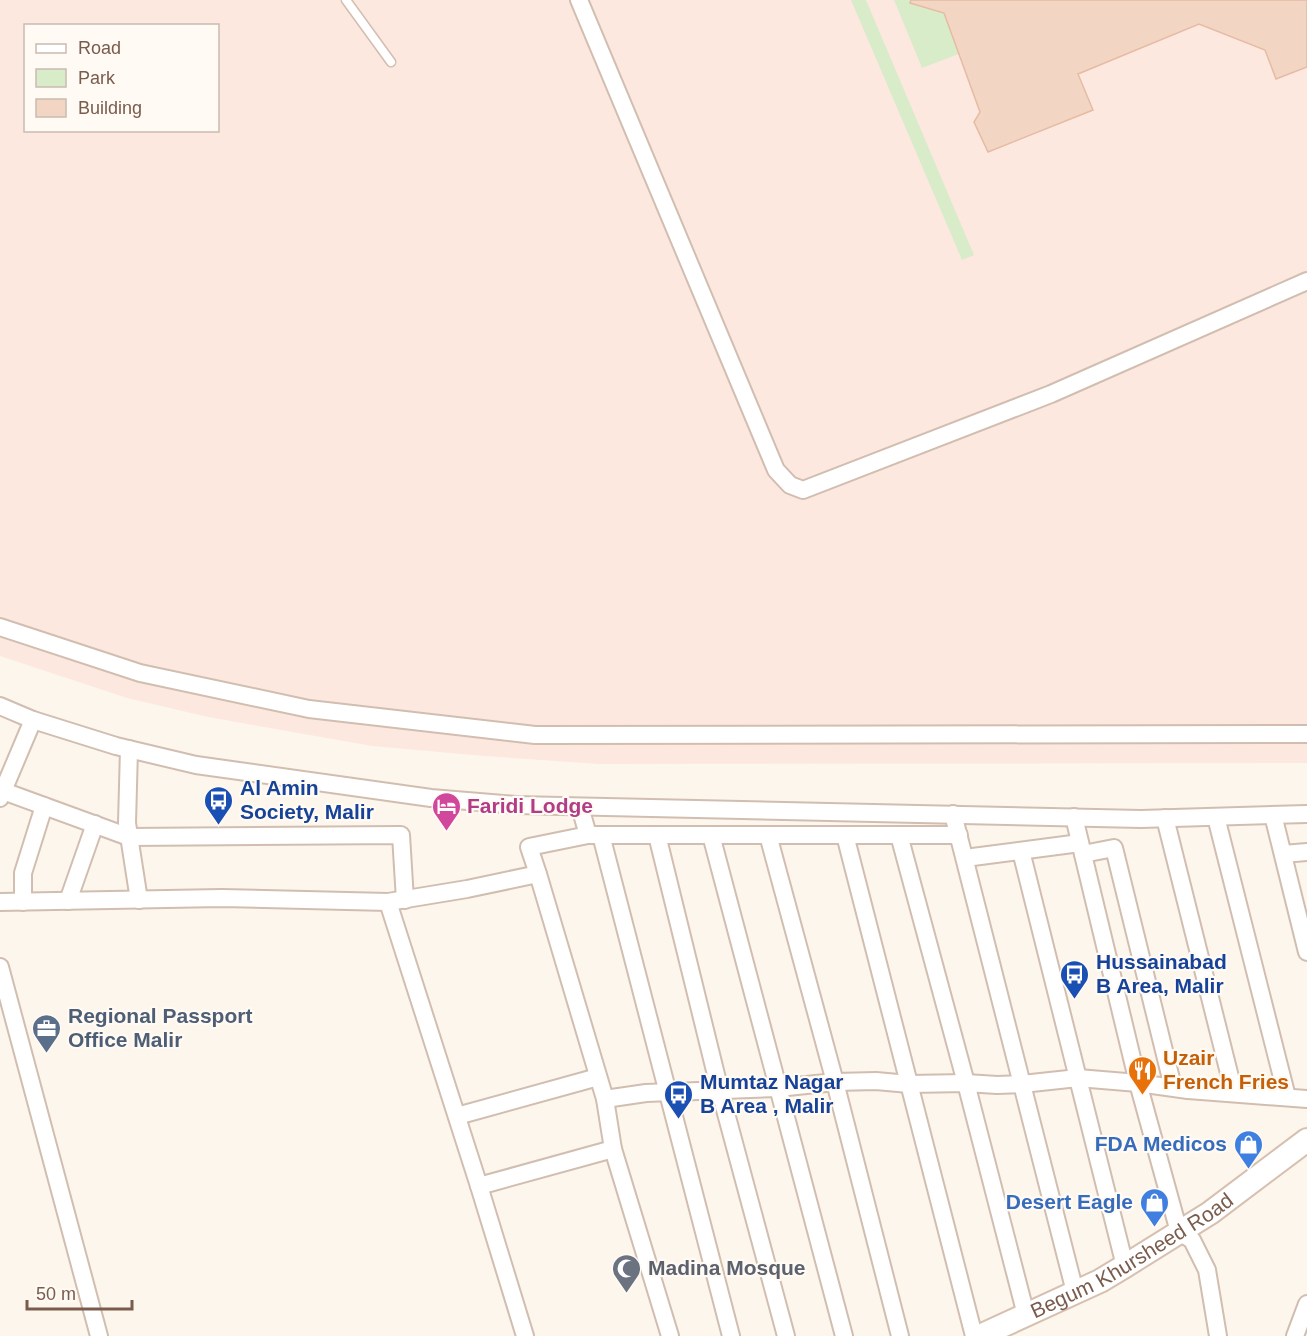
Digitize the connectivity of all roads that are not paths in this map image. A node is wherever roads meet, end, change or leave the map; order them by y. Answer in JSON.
{"nodes":[{"id":1,"x":346,"y":0,"type":"edge"},
{"id":2,"x":579,"y":0,"type":"edge"},
{"id":3,"x":391,"y":62,"type":"dead end"},
{"id":4,"x":1307,"y":281,"type":"edge"},
{"id":5,"x":0,"y":627,"type":"edge"},
{"id":6,"x":0,"y":706,"type":"edge"},
{"id":7,"x":33,"y":720,"type":"junction"},
{"id":8,"x":1307,"y":734,"type":"edge"},
{"id":9,"x":129,"y":750,"type":"junction"},
{"id":10,"x":1,"y":795,"type":"edge"},
{"id":11,"x":44,"y":806,"type":"junction"},
{"id":12,"x":580,"y":807,"type":"junction"},
{"id":13,"x":953,"y":814,"type":"junction"},
{"id":14,"x":1307,"y":814,"type":"edge"},
{"id":15,"x":1273,"y":815,"type":"junction"},
{"id":16,"x":1074,"y":817,"type":"junction"},
{"id":17,"x":1216,"y":817,"type":"junction"},
{"id":18,"x":1165,"y":818,"type":"junction"},
{"id":19,"x":95,"y":825,"type":"junction"},
{"id":20,"x":594,"y":835,"type":"junction"},
{"id":21,"x":657,"y":835,"type":"junction"},
{"id":22,"x":711,"y":835,"type":"junction"},
{"id":23,"x":768,"y":835,"type":"junction"},
{"id":24,"x":846,"y":835,"type":"junction"},
{"id":25,"x":899,"y":835,"type":"junction"},
{"id":26,"x":959,"y":835,"type":"junction"},
{"id":27,"x":129,"y":837,"type":"junction"},
{"id":28,"x":1082,"y":849,"type":"junction"},
{"id":29,"x":1021,"y":851,"type":"junction"},
{"id":30,"x":1307,"y":852,"type":"edge"},
{"id":31,"x":1283,"y":854,"type":"junction"},
{"id":32,"x":964,"y":858,"type":"junction"},
{"id":33,"x":538,"y":874,"type":"junction"},
{"id":34,"x":139,"y":900,"type":"junction"},
{"id":35,"x":405,"y":900,"type":"junction"},
{"id":36,"x":0,"y":902,"type":"edge"},
{"id":37,"x":23,"y":902,"type":"junction"},
{"id":38,"x":68,"y":902,"type":"junction"},
{"id":39,"x":388,"y":902,"type":"junction"},
{"id":40,"x":1307,"y":952,"type":"edge"},
{"id":41,"x":0,"y":967,"type":"edge"},
{"id":42,"x":598,"y":1077,"type":"junction"},
{"id":43,"x":1078,"y":1078,"type":"junction"},
{"id":44,"x":835,"y":1082,"type":"junction"},
{"id":45,"x":966,"y":1083,"type":"junction"},
{"id":46,"x":1138,"y":1083,"type":"junction"},
{"id":47,"x":909,"y":1084,"type":"junction"},
{"id":48,"x":1022,"y":1084,"type":"junction"},
{"id":49,"x":1173,"y":1087,"type":"junction"},
{"id":50,"x":778,"y":1088,"type":"junction"},
{"id":51,"x":720,"y":1091,"type":"junction"},
{"id":52,"x":667,"y":1092,"type":"junction"},
{"id":53,"x":1234,"y":1093,"type":"junction"},
{"id":54,"x":1287,"y":1097,"type":"junction"},
{"id":55,"x":605,"y":1099,"type":"junction"},
{"id":56,"x":1307,"y":1099,"type":"edge"},
{"id":57,"x":457,"y":1116,"type":"junction"},
{"id":58,"x":1307,"y":1140,"type":"edge"},
{"id":59,"x":613,"y":1149,"type":"junction"},
{"id":60,"x":1307,"y":1154,"type":"edge"},
{"id":61,"x":479,"y":1186,"type":"junction"},
{"id":62,"x":1186,"y":1236,"type":"junction"},
{"id":63,"x":1125,"y":1266,"type":"junction"},
{"id":64,"x":1076,"y":1292,"type":"junction"},
{"id":65,"x":1307,"y":1304,"type":"edge"},
{"id":66,"x":1016,"y":1328,"type":"edge"},
{"id":67,"x":99,"y":1336,"type":"edge"},
{"id":68,"x":525,"y":1336,"type":"edge"},
{"id":69,"x":670,"y":1336,"type":"edge"},
{"id":70,"x":731,"y":1336,"type":"edge"},
{"id":71,"x":786,"y":1336,"type":"edge"},
{"id":72,"x":844,"y":1336,"type":"edge"},
{"id":73,"x":900,"y":1336,"type":"edge"},
{"id":74,"x":974,"y":1336,"type":"edge"},
{"id":75,"x":980,"y":1336,"type":"edge"},
{"id":76,"x":1218,"y":1336,"type":"edge"},
{"id":77,"x":1295,"y":1336,"type":"edge"}],
"edges":[{"from":1,"to":3,"type":"lane"},
{"from":2,"to":4,"type":"street"},
{"from":5,"to":8,"type":"street"},
{"from":6,"to":7,"type":"street"},
{"from":7,"to":9,"type":"street"},
{"from":7,"to":10,"type":"street"},
{"from":9,"to":12,"type":"street"},
{"from":9,"to":27,"type":"street"},
{"from":10,"to":11,"type":"street"},
{"from":11,"to":19,"type":"street"},
{"from":11,"to":37,"type":"street"},
{"from":12,"to":13,"type":"street"},
{"from":12,"to":20,"type":"street"},
{"from":13,"to":16,"type":"street"},
{"from":13,"to":26,"type":"street"},
{"from":14,"to":15,"type":"street"},
{"from":15,"to":17,"type":"street"},
{"from":15,"to":31,"type":"street"},
{"from":16,"to":18,"type":"street"},
{"from":16,"to":28,"type":"street"},
{"from":17,"to":18,"type":"street"},
{"from":17,"to":54,"type":"street"},
{"from":18,"to":53,"type":"street"},
{"from":19,"to":27,"type":"street"},
{"from":19,"to":38,"type":"street"},
{"from":20,"to":21,"type":"street"},
{"from":20,"to":33,"type":"street"},
{"from":20,"to":52,"type":"street"},
{"from":21,"to":22,"type":"street"},
{"from":21,"to":51,"type":"street"},
{"from":22,"to":23,"type":"street"},
{"from":22,"to":50,"type":"street"},
{"from":23,"to":24,"type":"street"},
{"from":23,"to":44,"type":"street"},
{"from":24,"to":25,"type":"street"},
{"from":24,"to":47,"type":"street"},
{"from":25,"to":26,"type":"street"},
{"from":25,"to":45,"type":"street"},
{"from":26,"to":32,"type":"street"},
{"from":27,"to":34,"type":"street"},
{"from":27,"to":35,"type":"street"},
{"from":28,"to":29,"type":"street"},
{"from":28,"to":46,"type":"street"},
{"from":28,"to":49,"type":"street"},
{"from":29,"to":32,"type":"street"},
{"from":29,"to":43,"type":"street"},
{"from":30,"to":31,"type":"street"},
{"from":31,"to":40,"type":"street"},
{"from":32,"to":48,"type":"street"},
{"from":33,"to":35,"type":"street"},
{"from":33,"to":42,"type":"street"},
{"from":34,"to":38,"type":"street"},
{"from":34,"to":39,"type":"street"},
{"from":35,"to":39,"type":"street"},
{"from":36,"to":37,"type":"street"},
{"from":37,"to":38,"type":"street"},
{"from":39,"to":57,"type":"street"},
{"from":41,"to":67,"type":"street"},
{"from":42,"to":55,"type":"street"},
{"from":42,"to":57,"type":"street"},
{"from":43,"to":46,"type":"street"},
{"from":43,"to":48,"type":"street"},
{"from":43,"to":63,"type":"street"},
{"from":44,"to":47,"type":"street"},
{"from":44,"to":50,"type":"street"},
{"from":44,"to":73,"type":"street"},
{"from":45,"to":47,"type":"street"},
{"from":45,"to":48,"type":"street"},
{"from":45,"to":66,"type":"street"},
{"from":46,"to":49,"type":"street"},
{"from":46,"to":62,"type":"street"},
{"from":47,"to":74,"type":"street"},
{"from":48,"to":64,"type":"street"},
{"from":49,"to":53,"type":"street"},
{"from":50,"to":51,"type":"street"},
{"from":50,"to":72,"type":"street"},
{"from":51,"to":52,"type":"street"},
{"from":51,"to":71,"type":"street"},
{"from":52,"to":55,"type":"street"},
{"from":52,"to":70,"type":"street"},
{"from":53,"to":54,"type":"street"},
{"from":54,"to":56,"type":"street"},
{"from":55,"to":59,"type":"street"},
{"from":57,"to":61,"type":"street"},
{"from":58,"to":62,"type":"main road","name":"Begum Khursheed Road"},
{"from":59,"to":61,"type":"street"},
{"from":59,"to":69,"type":"street"},
{"from":60,"to":62,"type":"main road","name":"Begum Khursheed Road"},
{"from":61,"to":68,"type":"street"},
{"from":62,"to":63,"type":"main road","name":"Begum Khursheed Road"},
{"from":62,"to":66,"type":"main road","name":"Begum Khursheed Road"},
{"from":62,"to":76,"type":"street"},
{"from":63,"to":64,"type":"main road","name":"Begum Khursheed Road"},
{"from":64,"to":66,"type":"main road","name":"Begum Khursheed Road"},
{"from":65,"to":77,"type":"street"},
{"from":66,"to":75,"type":"main road","name":"Begum Khursheed Road"}]}
